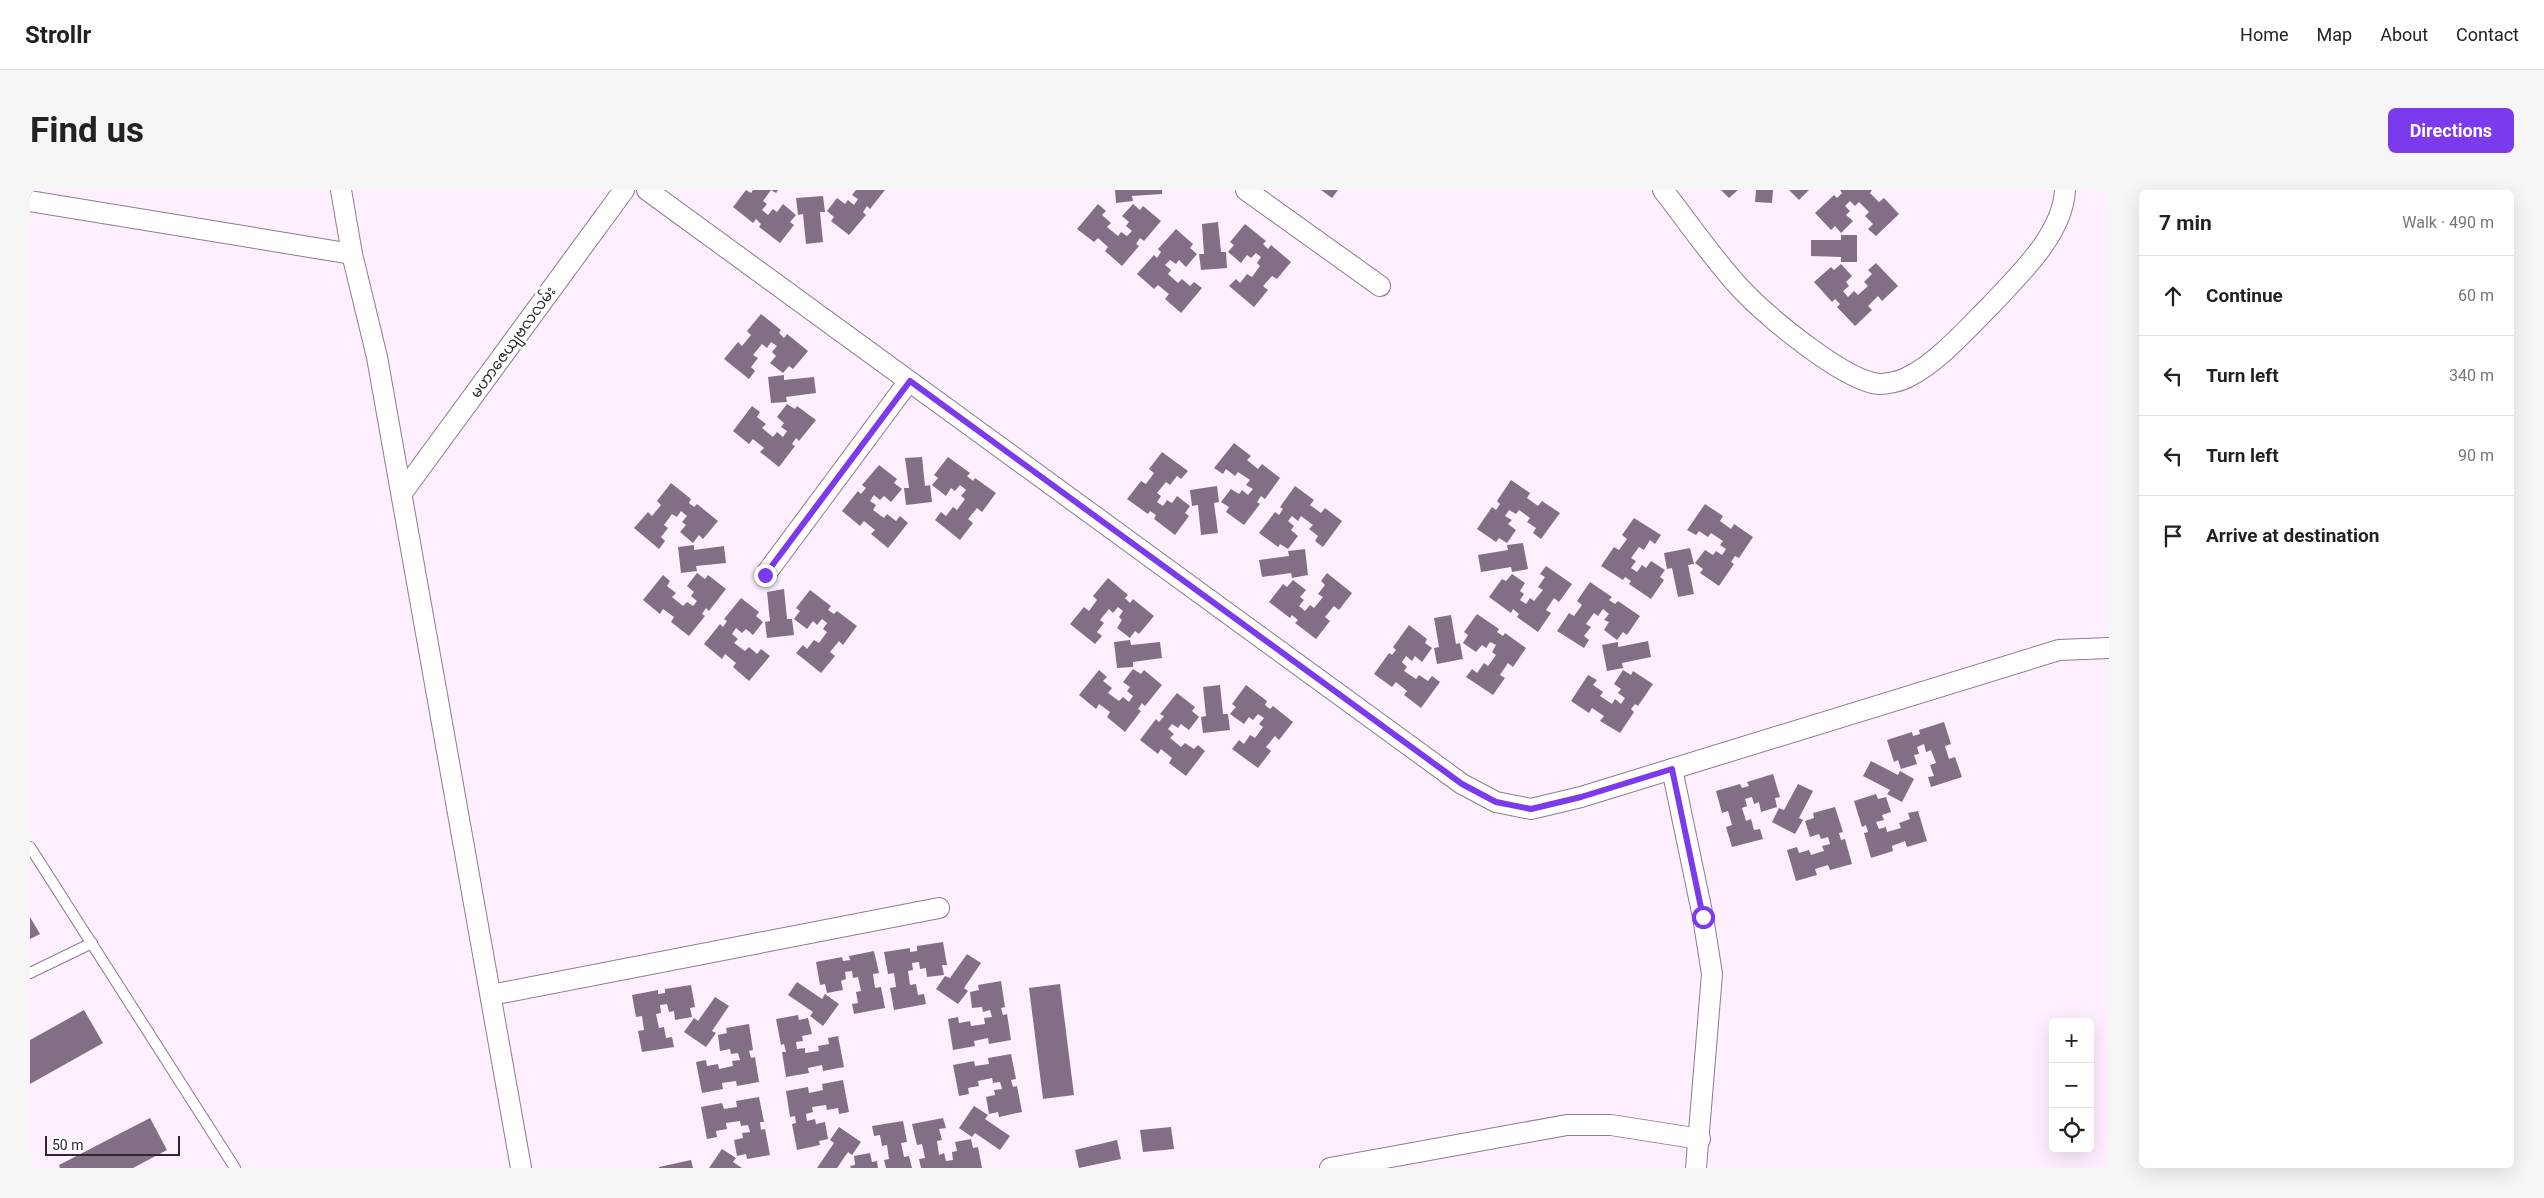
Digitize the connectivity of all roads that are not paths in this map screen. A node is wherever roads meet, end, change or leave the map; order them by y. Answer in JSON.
{"nodes":[{"id":1,"x":341,"y":190,"type":"edge"},
{"id":2,"x":624,"y":190,"type":"edge"},
{"id":3,"x":647,"y":190,"type":"edge"},
{"id":4,"x":1246,"y":190,"type":"edge"},
{"id":5,"x":1663,"y":190,"type":"edge"},
{"id":6,"x":2065,"y":190,"type":"edge"},
{"id":7,"x":30,"y":201,"type":"edge"},
{"id":8,"x":352,"y":254,"type":"junction"},
{"id":9,"x":1380,"y":286,"type":"dead end"},
{"id":10,"x":910,"y":381,"type":"junction"},
{"id":11,"x":402,"y":493,"type":"junction"},
{"id":12,"x":765,"y":575,"type":"dead end"},
{"id":13,"x":2109,"y":648,"type":"edge"},
{"id":14,"x":1672,"y":769,"type":"junction"},
{"id":15,"x":30,"y":847,"type":"edge"},
{"id":16,"x":939,"y":908,"type":"dead end"},
{"id":17,"x":92,"y":943,"type":"junction"},
{"id":18,"x":30,"y":972,"type":"edge"},
{"id":19,"x":491,"y":995,"type":"junction"},
{"id":20,"x":1700,"y":1139,"type":"junction"},
{"id":21,"x":236,"y":1168,"type":"edge"},
{"id":22,"x":522,"y":1168,"type":"edge"},
{"id":23,"x":1330,"y":1168,"type":"edge"},
{"id":24,"x":1696,"y":1168,"type":"edge"}],
"edges":[{"from":1,"to":8,"type":"street"},
{"from":2,"to":11,"type":"street","name":"မဟာဇေယျဗလလမ်း"},
{"from":3,"to":10,"type":"street"},
{"from":4,"to":9,"type":"street"},
{"from":5,"to":6,"type":"street"},
{"from":7,"to":8,"type":"street"},
{"from":8,"to":11,"type":"street"},
{"from":10,"to":12,"type":"street"},
{"from":10,"to":14,"type":"street"},
{"from":11,"to":19,"type":"street"},
{"from":13,"to":14,"type":"street"},
{"from":14,"to":20,"type":"street"},
{"from":15,"to":17,"type":"lane"},
{"from":16,"to":19,"type":"street"},
{"from":17,"to":18,"type":"lane"},
{"from":17,"to":21,"type":"lane"},
{"from":19,"to":22,"type":"street"},
{"from":20,"to":23,"type":"street"},
{"from":20,"to":24,"type":"street"}]}
